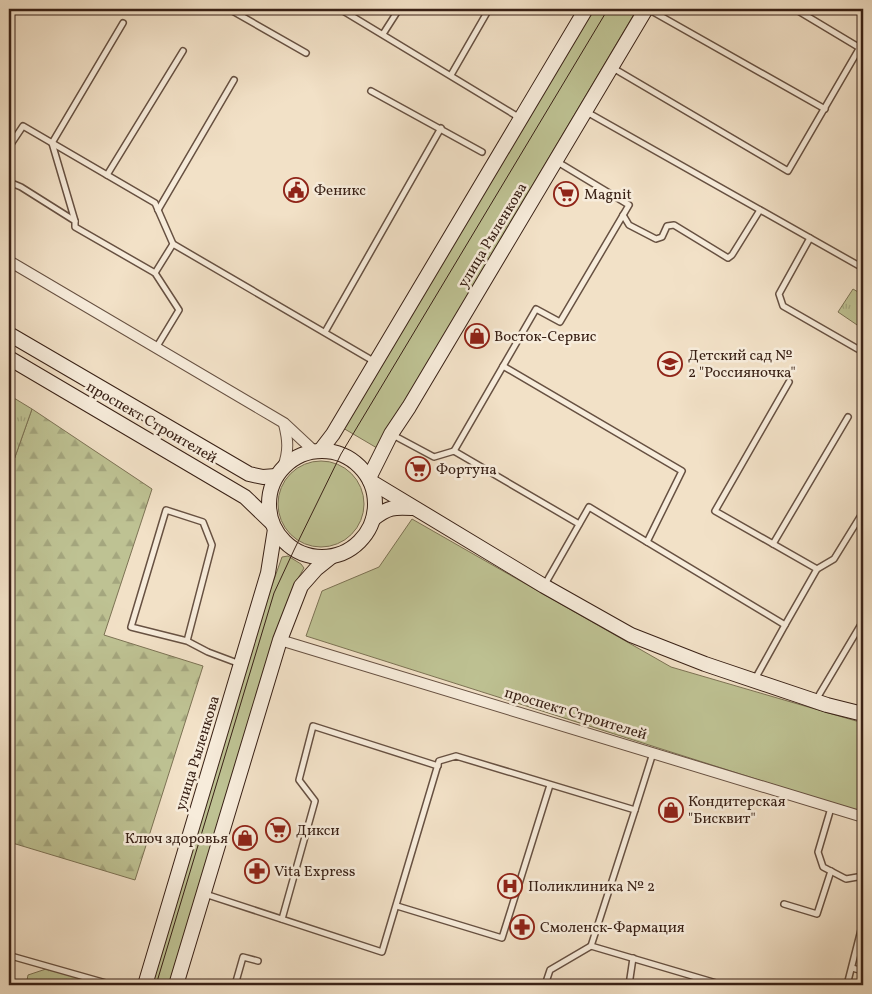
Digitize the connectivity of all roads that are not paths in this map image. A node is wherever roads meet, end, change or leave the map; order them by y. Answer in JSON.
{"nodes":[{"id":1,"x":230,"y":9,"type":"edge"},
{"id":2,"x":340,"y":9,"type":"edge"},
{"id":3,"x":399,"y":9,"type":"edge"},
{"id":4,"x":489,"y":9,"type":"edge"},
{"id":5,"x":586,"y":9,"type":"edge"},
{"id":6,"x":647,"y":9,"type":"edge"},
{"id":7,"x":795,"y":9,"type":"edge"},
{"id":8,"x":123,"y":23,"type":"dead end"},
{"id":9,"x":383,"y":34,"type":"junction"},
{"id":10,"x":863,"y":42,"type":"edge"},
{"id":11,"x":860,"y":48,"type":"junction"},
{"id":12,"x":183,"y":51,"type":"dead end"},
{"id":13,"x":306,"y":53,"type":"dead end"},
{"id":14,"x":611,"y":67,"type":"junction"},
{"id":15,"x":451,"y":75,"type":"junction"},
{"id":16,"x":234,"y":80,"type":"dead end"},
{"id":17,"x":371,"y":91,"type":"dead end"},
{"id":18,"x":826,"y":109,"type":"junction"},
{"id":19,"x":585,"y":111,"type":"junction"},
{"id":20,"x":520,"y":118,"type":"junction"},
{"id":21,"x":441,"y":128,"type":"junction"},
{"id":22,"x":52,"y":143,"type":"junction"},
{"id":23,"x":9,"y":147,"type":"edge"},
{"id":24,"x":482,"y":152,"type":"dead end"},
{"id":25,"x":556,"y":160,"type":"junction"},
{"id":26,"x":107,"y":175,"type":"junction"},
{"id":27,"x":9,"y":182,"type":"edge"},
{"id":28,"x":158,"y":210,"type":"junction"},
{"id":29,"x":760,"y":210,"type":"junction"},
{"id":30,"x":623,"y":215,"type":"junction"},
{"id":31,"x":75,"y":221,"type":"junction"},
{"id":32,"x":810,"y":238,"type":"junction"},
{"id":33,"x":173,"y":244,"type":"junction"},
{"id":34,"x":9,"y":261,"type":"edge"},
{"id":35,"x":863,"y":268,"type":"edge"},
{"id":36,"x":155,"y":273,"type":"junction"},
{"id":37,"x":325,"y":332,"type":"junction"},
{"id":38,"x":9,"y":334,"type":"edge"},
{"id":39,"x":156,"y":348,"type":"junction"},
{"id":40,"x":863,"y":352,"type":"edge"},
{"id":41,"x":9,"y":358,"type":"edge"},
{"id":42,"x":376,"y":362,"type":"junction"},
{"id":43,"x":503,"y":366,"type":"junction"},
{"id":44,"x":789,"y":382,"type":"dead end"},
{"id":45,"x":848,"y":417,"type":"dead end"},
{"id":46,"x":284,"y":423,"type":"junction"},
{"id":47,"x":391,"y":434,"type":"junction"},
{"id":48,"x":317,"y":451,"type":"junction"},
{"id":49,"x":454,"y":451,"type":"junction"},
{"id":50,"x":280,"y":472,"type":"junction"},
{"id":51,"x":369,"y":479,"type":"junction"},
{"id":52,"x":413,"y":508,"type":"junction"},
{"id":53,"x":863,"y":512,"type":"edge"},
{"id":54,"x":374,"y":519,"type":"junction"},
{"id":55,"x":579,"y":524,"type":"junction"},
{"id":56,"x":273,"y":526,"type":"junction"},
{"id":57,"x":647,"y":542,"type":"junction"},
{"id":58,"x":773,"y":544,"type":"junction"},
{"id":59,"x":332,"y":557,"type":"junction"},
{"id":60,"x":817,"y":569,"type":"junction"},
{"id":61,"x":544,"y":586,"type":"junction"},
{"id":62,"x":863,"y":621,"type":"edge"},
{"id":63,"x":785,"y":625,"type":"junction"},
{"id":64,"x":280,"y":640,"type":"junction"},
{"id":65,"x":187,"y":641,"type":"junction"},
{"id":66,"x":241,"y":664,"type":"junction"},
{"id":67,"x":754,"y":680,"type":"junction"},
{"id":68,"x":816,"y":701,"type":"junction"},
{"id":69,"x":863,"y":714,"type":"edge"},
{"id":70,"x":652,"y":754,"type":"junction"},
{"id":71,"x":438,"y":766,"type":"junction"},
{"id":72,"x":550,"y":785,"type":"junction"},
{"id":73,"x":832,"y":807,"type":"junction"},
{"id":74,"x":634,"y":810,"type":"junction"},
{"id":75,"x":863,"y":817,"type":"edge"},
{"id":76,"x":831,"y":871,"type":"junction"},
{"id":77,"x":863,"y":876,"type":"edge"},
{"id":78,"x":204,"y":894,"type":"junction"},
{"id":79,"x":784,"y":904,"type":"dead end"},
{"id":80,"x":397,"y":906,"type":"junction"},
{"id":81,"x":282,"y":919,"type":"junction"},
{"id":82,"x":863,"y":922,"type":"edge"},
{"id":83,"x":591,"y":946,"type":"junction"},
{"id":84,"x":9,"y":954,"type":"edge"},
{"id":85,"x":633,"y":958,"type":"junction"},
{"id":86,"x":258,"y":961,"type":"dead end"},
{"id":87,"x":852,"y":968,"type":"junction"},
{"id":88,"x":863,"y":971,"type":"edge"},
{"id":89,"x":114,"y":985,"type":"edge"},
{"id":90,"x":145,"y":985,"type":"edge"},
{"id":91,"x":176,"y":985,"type":"edge"},
{"id":92,"x":235,"y":985,"type":"edge"},
{"id":93,"x":545,"y":985,"type":"edge"},
{"id":94,"x":629,"y":985,"type":"edge"},
{"id":95,"x":723,"y":985,"type":"edge"},
{"id":96,"x":848,"y":985,"type":"edge"}],
"edges":[{"from":1,"to":13,"type":"lane"},
{"from":2,"to":9,"type":"lane"},
{"from":3,"to":9,"type":"lane"},
{"from":4,"to":15,"type":"lane"},
{"from":5,"to":20,"type":"main road"},
{"from":6,"to":14,"type":"main road","name":"улица Рыленкова"},
{"from":6,"to":18,"type":"lane"},
{"from":7,"to":11,"type":"lane"},
{"from":8,"to":22,"type":"lane"},
{"from":9,"to":15,"type":"lane"},
{"from":10,"to":11,"type":"lane"},
{"from":11,"to":18,"type":"lane"},
{"from":12,"to":26,"type":"lane"},
{"from":14,"to":18,"type":"lane"},
{"from":14,"to":19,"type":"main road","name":"улица Рыленкова"},
{"from":15,"to":20,"type":"lane"},
{"from":16,"to":28,"type":"lane"},
{"from":17,"to":21,"type":"lane"},
{"from":19,"to":25,"type":"main road","name":"улица Рыленкова"},
{"from":19,"to":29,"type":"lane"},
{"from":20,"to":42,"type":"main road"},
{"from":21,"to":24,"type":"lane"},
{"from":21,"to":37,"type":"lane"},
{"from":22,"to":23,"type":"lane"},
{"from":22,"to":26,"type":"lane"},
{"from":22,"to":31,"type":"lane"},
{"from":25,"to":30,"type":"lane"},
{"from":25,"to":47,"type":"main road","name":"улица Рыленкова"},
{"from":26,"to":28,"type":"lane"},
{"from":27,"to":31,"type":"lane"},
{"from":28,"to":33,"type":"lane"},
{"from":29,"to":30,"type":"lane"},
{"from":29,"to":32,"type":"lane"},
{"from":30,"to":43,"type":"lane"},
{"from":31,"to":36,"type":"lane"},
{"from":32,"to":35,"type":"lane"},
{"from":32,"to":40,"type":"lane"},
{"from":33,"to":36,"type":"lane"},
{"from":33,"to":37,"type":"lane"},
{"from":34,"to":39,"type":"street"},
{"from":36,"to":39,"type":"lane"},
{"from":37,"to":42,"type":"lane"},
{"from":38,"to":50,"type":"main road","name":"проспект Строителей"},
{"from":39,"to":46,"type":"street"},
{"from":41,"to":56,"type":"main road","name":"проспект Строителей"},
{"from":42,"to":48,"type":"main road"},
{"from":43,"to":49,"type":"lane"},
{"from":43,"to":57,"type":"lane"},
{"from":44,"to":58,"type":"lane"},
{"from":45,"to":58,"type":"lane"},
{"from":46,"to":48,"type":"street"},
{"from":46,"to":50,"type":"street"},
{"from":47,"to":49,"type":"lane"},
{"from":47,"to":51,"type":"main road","name":"улица Рыленкова"},
{"from":48,"to":50,"type":"main road"},
{"from":48,"to":51,"type":"main road"},
{"from":49,"to":55,"type":"lane"},
{"from":50,"to":56,"type":"main road"},
{"from":51,"to":52,"type":"main road"},
{"from":51,"to":54,"type":"main road"},
{"from":52,"to":54,"type":"main road"},
{"from":52,"to":61,"type":"main road"},
{"from":53,"to":60,"type":"lane"},
{"from":54,"to":59,"type":"main road"},
{"from":55,"to":57,"type":"lane"},
{"from":55,"to":61,"type":"lane"},
{"from":56,"to":59,"type":"main road"},
{"from":56,"to":66,"type":"main road","name":"улица Рыленкова"},
{"from":57,"to":63,"type":"lane"},
{"from":58,"to":60,"type":"lane"},
{"from":59,"to":64,"type":"main road"},
{"from":60,"to":63,"type":"lane"},
{"from":61,"to":67,"type":"main road"},
{"from":62,"to":68,"type":"lane"},
{"from":63,"to":67,"type":"lane"},
{"from":64,"to":70,"type":"street","name":"проспект Строителей"},
{"from":64,"to":78,"type":"main road"},
{"from":65,"to":65,"type":"lane"},
{"from":65,"to":66,"type":"lane"},
{"from":66,"to":90,"type":"main road","name":"улица Рыленкова"},
{"from":67,"to":68,"type":"main road"},
{"from":68,"to":69,"type":"main road"},
{"from":70,"to":73,"type":"street","name":"проспект Строителей"},
{"from":70,"to":74,"type":"lane"},
{"from":71,"to":72,"type":"lane"},
{"from":71,"to":80,"type":"lane"},
{"from":71,"to":81,"type":"lane"},
{"from":72,"to":74,"type":"lane"},
{"from":72,"to":80,"type":"lane"},
{"from":73,"to":75,"type":"street","name":"проспект Строителей"},
{"from":73,"to":76,"type":"lane"},
{"from":74,"to":83,"type":"lane"},
{"from":76,"to":77,"type":"lane"},
{"from":76,"to":79,"type":"lane"},
{"from":78,"to":81,"type":"lane"},
{"from":78,"to":91,"type":"main road"},
{"from":80,"to":81,"type":"lane"},
{"from":82,"to":87,"type":"lane"},
{"from":83,"to":85,"type":"lane"},
{"from":83,"to":93,"type":"lane"},
{"from":84,"to":89,"type":"lane"},
{"from":85,"to":94,"type":"lane"},
{"from":85,"to":95,"type":"lane"},
{"from":86,"to":92,"type":"lane"},
{"from":87,"to":88,"type":"lane"},
{"from":87,"to":96,"type":"lane"}]}
